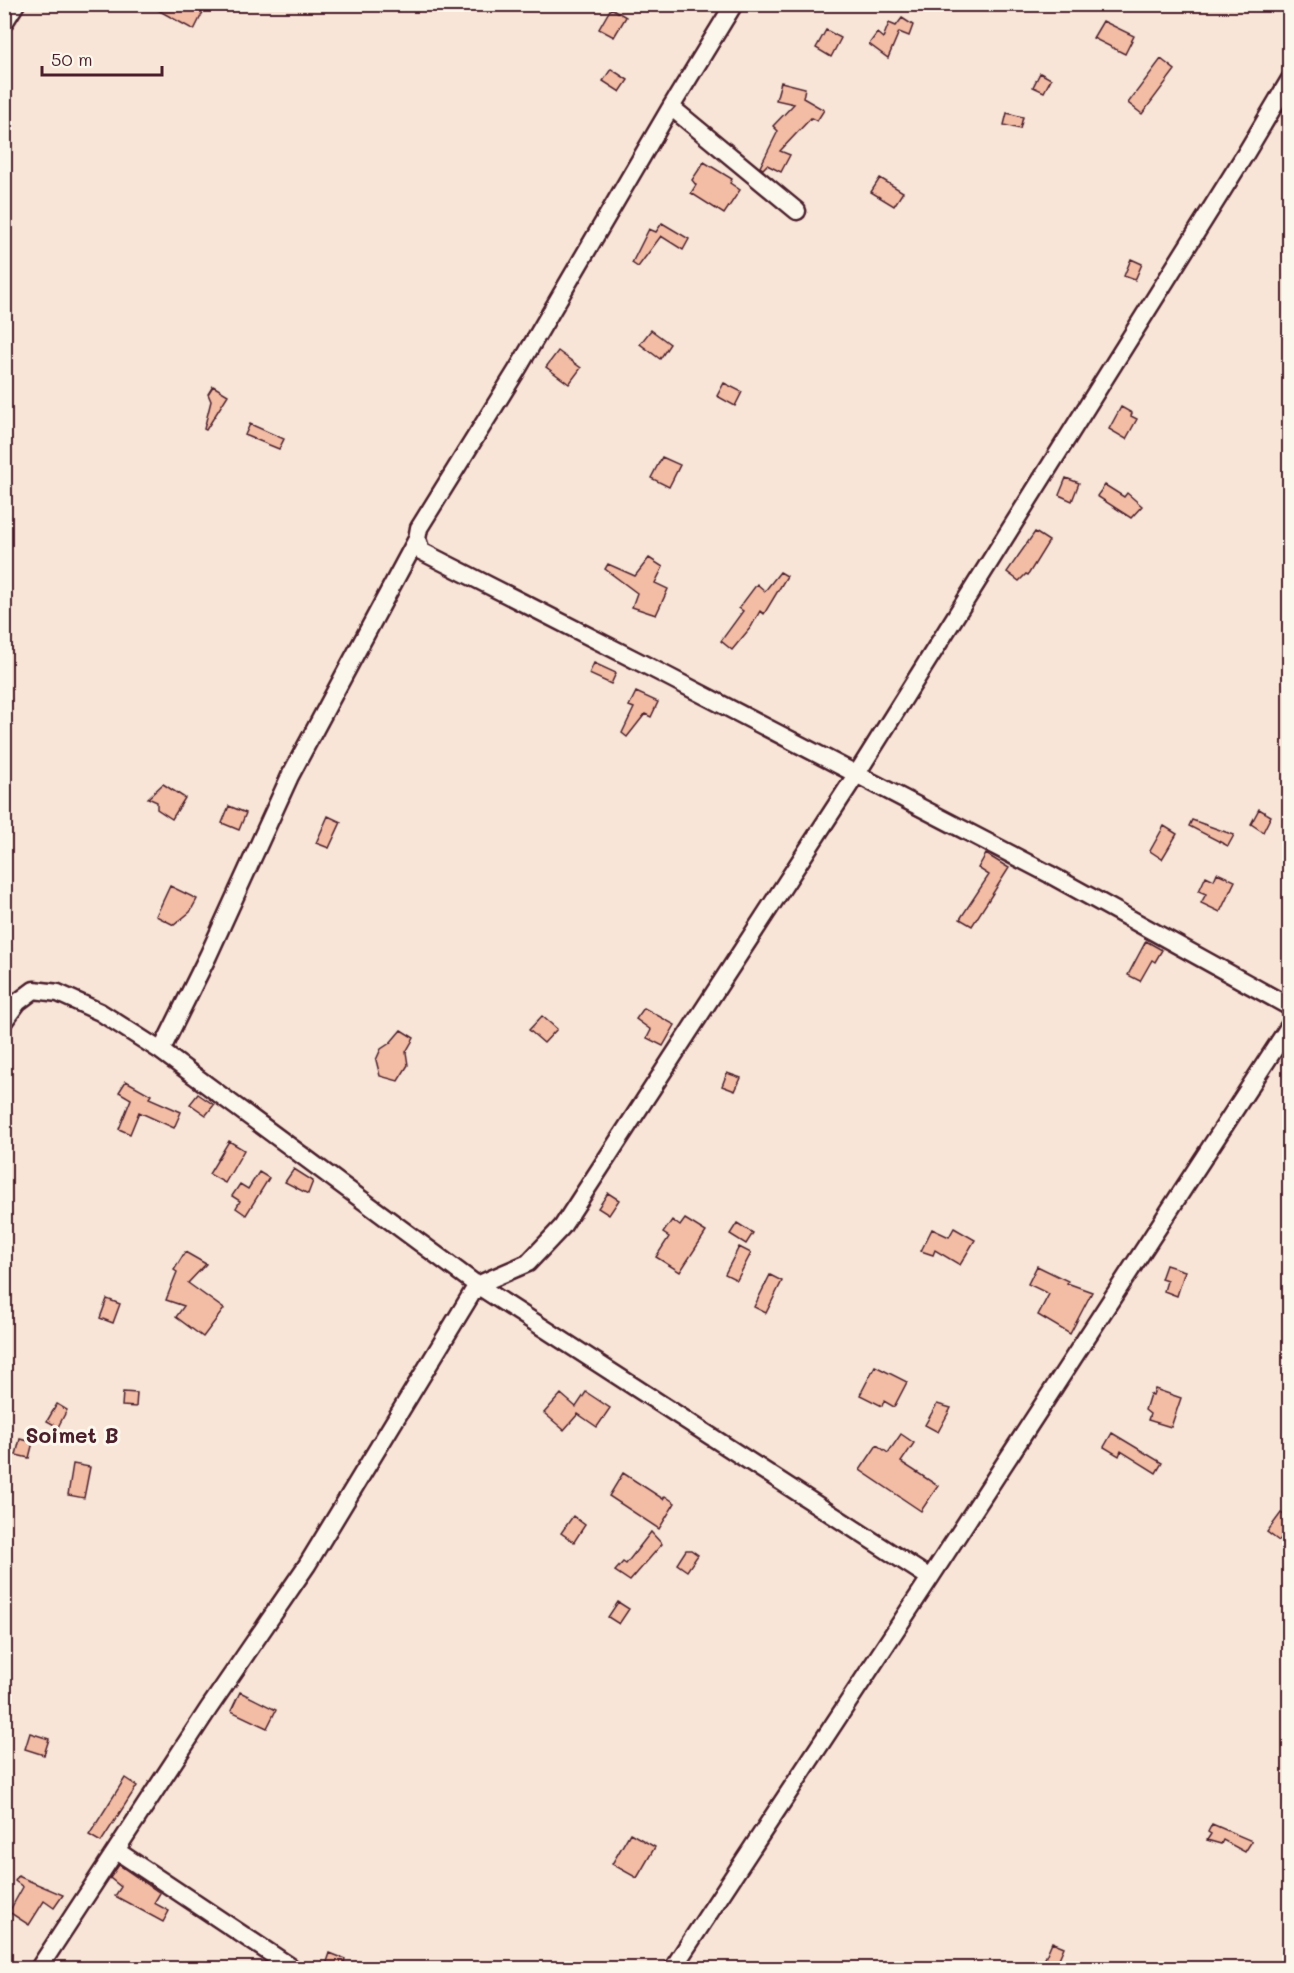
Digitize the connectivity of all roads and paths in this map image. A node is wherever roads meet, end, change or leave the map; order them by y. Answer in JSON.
{"nodes":[{"id":1,"x":16,"y":4,"type":"edge"},
{"id":2,"x":734,"y":4,"type":"edge"},
{"id":3,"x":4,"y":23,"type":"edge"},
{"id":4,"x":1290,"y":79,"type":"edge"},
{"id":5,"x":671,"y":107,"type":"junction"},
{"id":6,"x":797,"y":211,"type":"dead end"},
{"id":7,"x":417,"y":539,"type":"junction"},
{"id":8,"x":856,"y":775,"type":"junction"},
{"id":9,"x":1290,"y":1006,"type":"edge"},
{"id":10,"x":4,"y":1021,"type":"edge"},
{"id":11,"x":1290,"y":1024,"type":"edge"},
{"id":12,"x":161,"y":1051,"type":"junction"},
{"id":13,"x":477,"y":1285,"type":"junction"},
{"id":14,"x":930,"y":1578,"type":"junction"},
{"id":15,"x":117,"y":1851,"type":"junction"},
{"id":16,"x":291,"y":1967,"type":"dead end"},
{"id":17,"x":39,"y":1968,"type":"edge"},
{"id":18,"x":673,"y":1968,"type":"edge"}],
"edges":[{"from":1,"to":3,"type":"street"},
{"from":2,"to":5,"type":"street"},
{"from":4,"to":8,"type":"street"},
{"from":5,"to":6,"type":"street"},
{"from":5,"to":7,"type":"street"},
{"from":7,"to":8,"type":"street"},
{"from":7,"to":12,"type":"street"},
{"from":8,"to":9,"type":"street"},
{"from":8,"to":13,"type":"street"},
{"from":10,"to":12,"type":"street"},
{"from":11,"to":14,"type":"street"},
{"from":12,"to":13,"type":"street"},
{"from":13,"to":14,"type":"street"},
{"from":13,"to":15,"type":"street"},
{"from":14,"to":18,"type":"street"},
{"from":15,"to":16,"type":"street"},
{"from":15,"to":17,"type":"street"}]}
